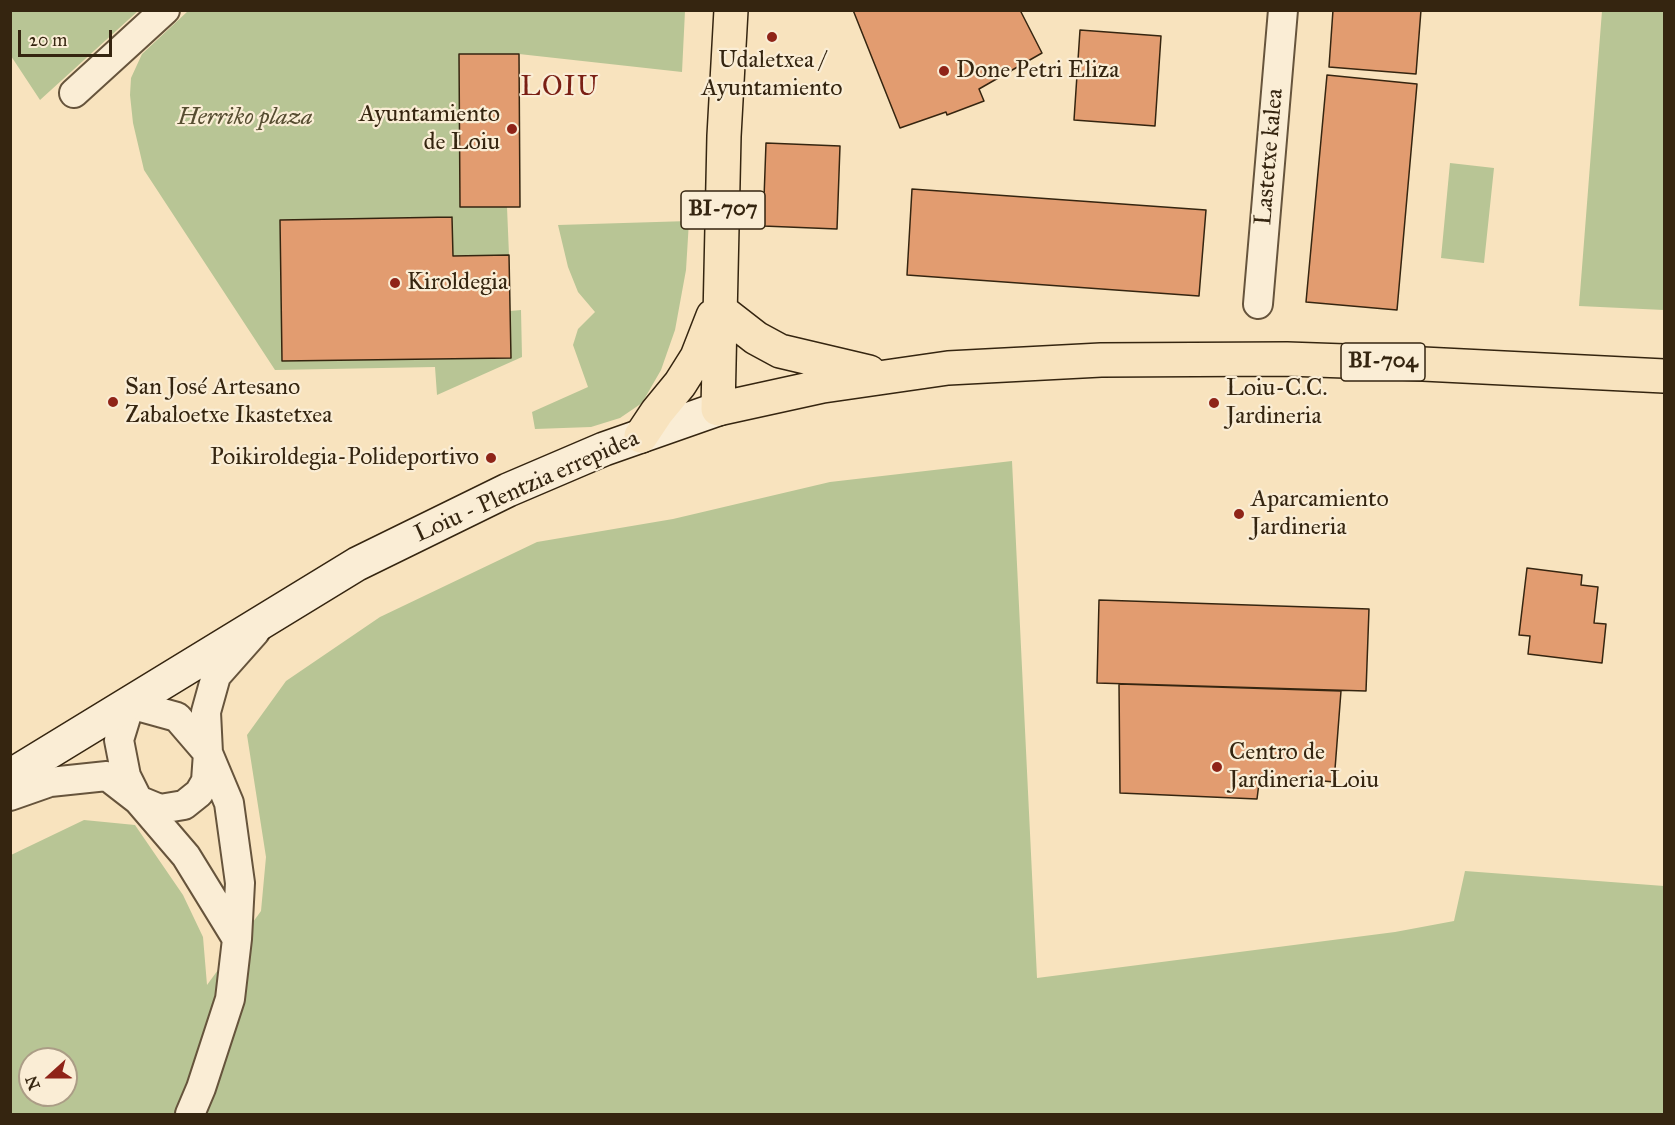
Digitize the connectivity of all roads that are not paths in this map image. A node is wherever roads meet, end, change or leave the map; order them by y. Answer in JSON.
{"nodes":[{"id":1,"x":165,"y":10,"type":"edge"},
{"id":2,"x":731,"y":10,"type":"edge"},
{"id":3,"x":1283,"y":10,"type":"edge"},
{"id":4,"x":74,"y":93,"type":"dead end"},
{"id":5,"x":721,"y":304,"type":"junction"},
{"id":6,"x":1258,"y":304,"type":"dead end"},
{"id":7,"x":1665,"y":376,"type":"edge"},
{"id":8,"x":888,"y":377,"type":"junction"},
{"id":9,"x":718,"y":409,"type":"junction"},
{"id":10,"x":641,"y":436,"type":"junction"},
{"id":11,"x":268,"y":617,"type":"junction"},
{"id":12,"x":130,"y":704,"type":"junction"},
{"id":13,"x":208,"y":753,"type":"junction"},
{"id":14,"x":10,"y":776,"type":"edge"},
{"id":15,"x":10,"y":796,"type":"edge"},
{"id":16,"x":138,"y":800,"type":"junction"},
{"id":17,"x":237,"y":939,"type":"junction"},
{"id":18,"x":189,"y":1114,"type":"edge"}],
"edges":[{"from":1,"to":4,"type":"street"},
{"from":2,"to":5,"type":"main road","number":"BI-707"},
{"from":3,"to":6,"type":"street","name":"Lastetxe kalea"},
{"from":5,"to":8,"type":"main road"},
{"from":5,"to":9,"type":"main road","number":"BI-707"},
{"from":5,"to":10,"type":"main road"},
{"from":7,"to":8,"type":"main road","name":"Loiu - Plentzia errepidea","number":"BI-704"},
{"from":8,"to":9,"type":"main road","name":"Loiu - Plentzia errepidea","number":"BI-704"},
{"from":9,"to":10,"type":"main road","name":"Loiu - Plentzia errepidea"},
{"from":10,"to":11,"type":"main road","name":"Loiu - Plentzia errepidea"},
{"from":11,"to":12,"type":"main road","name":"Loiu - Plentzia errepidea"},
{"from":11,"to":13,"type":"street"},
{"from":12,"to":13,"type":"street"},
{"from":12,"to":14,"type":"main road","name":"Loiu - Plentzia errepidea"},
{"from":12,"to":16,"type":"street"},
{"from":13,"to":16,"type":"street"},
{"from":13,"to":17,"type":"street"},
{"from":15,"to":16,"type":"street"},
{"from":16,"to":17,"type":"street"},
{"from":17,"to":18,"type":"street"}]}
